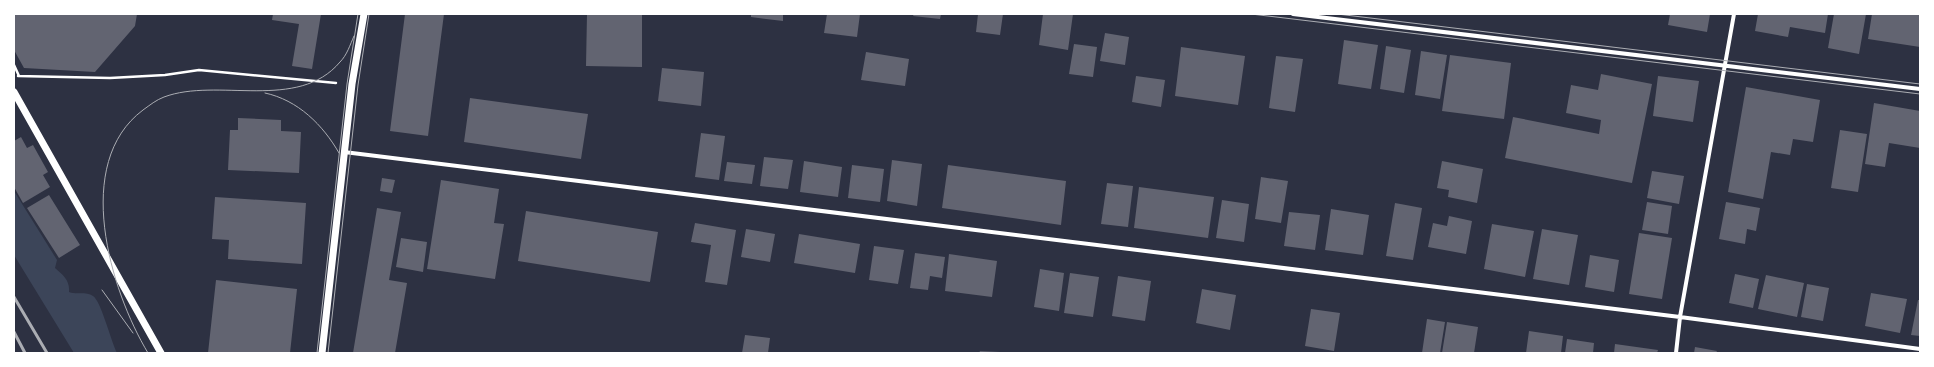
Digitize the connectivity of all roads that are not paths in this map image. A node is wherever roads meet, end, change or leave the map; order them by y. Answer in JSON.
{"nodes":[{"id":1,"x":364,"y":14,"type":"edge"},
{"id":2,"x":1293,"y":14,"type":"edge"},
{"id":3,"x":1734,"y":14,"type":"edge"},
{"id":4,"x":1725,"y":65,"type":"junction"},
{"id":5,"x":1920,"y":89,"type":"edge"},
{"id":6,"x":14,"y":92,"type":"edge"},
{"id":7,"x":344,"y":152,"type":"junction"},
{"id":8,"x":1680,"y":317,"type":"junction"},
{"id":9,"x":1920,"y":350,"type":"edge"},
{"id":10,"x":161,"y":353,"type":"edge"},
{"id":11,"x":322,"y":353,"type":"edge"},
{"id":12,"x":1676,"y":353,"type":"edge"}],
"edges":[{"from":1,"to":7,"type":"street"},
{"from":2,"to":4,"type":"street"},
{"from":3,"to":4,"type":"street"},
{"from":4,"to":5,"type":"street"},
{"from":4,"to":8,"type":"street"},
{"from":6,"to":10,"type":"street"},
{"from":7,"to":8,"type":"street"},
{"from":7,"to":11,"type":"street"},
{"from":8,"to":9,"type":"street"},
{"from":8,"to":12,"type":"street"}]}
